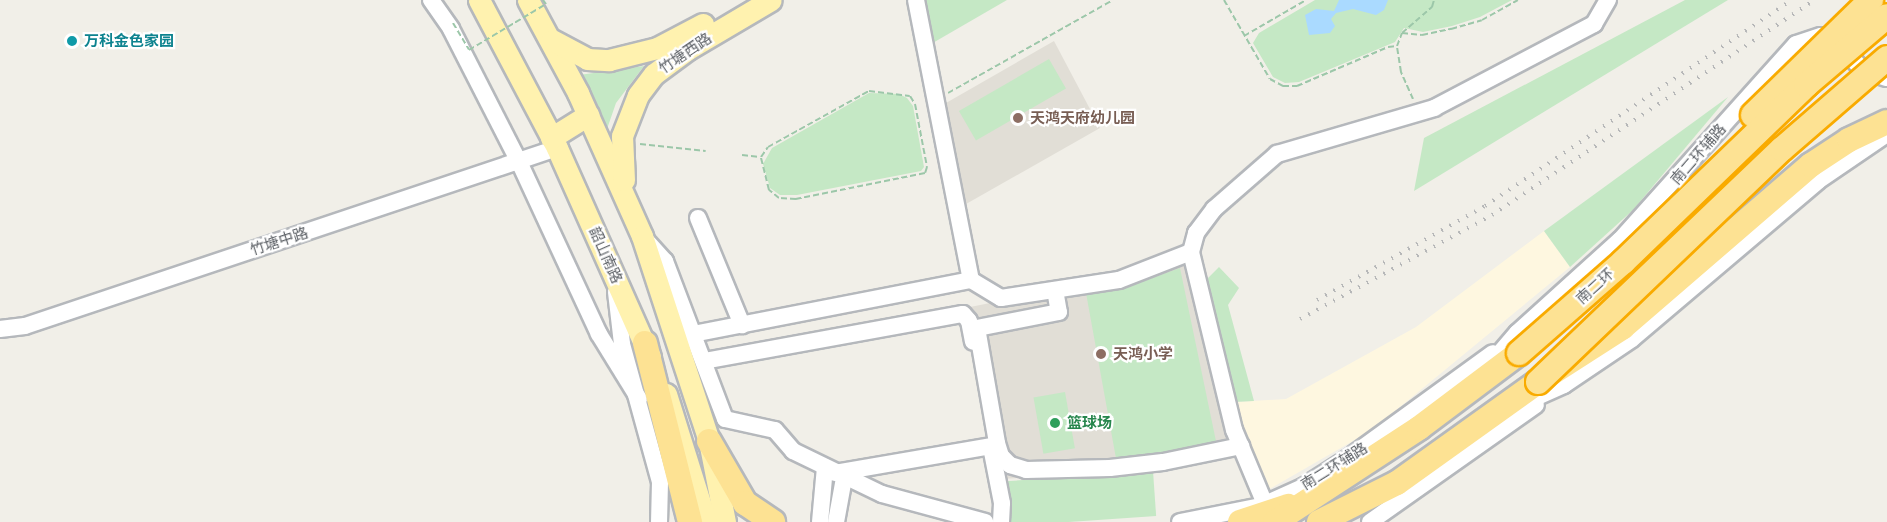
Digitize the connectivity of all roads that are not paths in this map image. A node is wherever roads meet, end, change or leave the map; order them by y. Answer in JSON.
{"nodes":[{"id":1,"x":431,"y":0,"type":"edge"},
{"id":2,"x":479,"y":0,"type":"edge"},
{"id":3,"x":528,"y":0,"type":"edge"},
{"id":4,"x":746,"y":0,"type":"edge"},
{"id":5,"x":771,"y":0,"type":"edge"},
{"id":6,"x":916,"y":0,"type":"edge"},
{"id":7,"x":1608,"y":0,"type":"edge"},
{"id":8,"x":1871,"y":0,"type":"edge"},
{"id":9,"x":1887,"y":16,"type":"edge"},
{"id":10,"x":549,"y":38,"type":"junction"},
{"id":11,"x":1887,"y":58,"type":"edge"},
{"id":12,"x":1887,"y":78,"type":"edge"},
{"id":13,"x":588,"y":115,"type":"junction"},
{"id":14,"x":1887,"y":122,"type":"edge"},
{"id":15,"x":1887,"y":134,"type":"edge"},
{"id":16,"x":554,"y":143,"type":"junction"},
{"id":17,"x":519,"y":161,"type":"junction"},
{"id":18,"x":627,"y":201,"type":"junction"},
{"id":19,"x":698,"y":218,"type":"dead end"},
{"id":20,"x":1665,"y":220,"type":"junction"},
{"id":21,"x":642,"y":236,"type":"junction"},
{"id":22,"x":1191,"y":252,"type":"junction"},
{"id":23,"x":613,"y":270,"type":"junction"},
{"id":24,"x":971,"y":280,"type":"junction"},
{"id":25,"x":1055,"y":290,"type":"junction"},
{"id":26,"x":742,"y":325,"type":"junction"},
{"id":27,"x":0,"y":329,"type":"edge"},
{"id":28,"x":693,"y":334,"type":"junction"},
{"id":29,"x":645,"y":343,"type":"junction"},
{"id":30,"x":1518,"y":343,"type":"junction"},
{"id":31,"x":704,"y":361,"type":"junction"},
{"id":32,"x":1538,"y":382,"type":"junction"},
{"id":33,"x":1564,"y":386,"type":"junction"},
{"id":34,"x":639,"y":399,"type":"junction"},
{"id":35,"x":1491,"y":416,"type":"junction"},
{"id":36,"x":709,"y":441,"type":"junction"},
{"id":37,"x":991,"y":446,"type":"junction"},
{"id":38,"x":1241,"y":446,"type":"junction"},
{"id":39,"x":678,"y":465,"type":"junction"},
{"id":40,"x":835,"y":473,"type":"junction"},
{"id":41,"x":1397,"y":483,"type":"junction"},
{"id":42,"x":1321,"y":493,"type":"junction"},
{"id":43,"x":1267,"y":510,"type":"edge"},
{"id":44,"x":658,"y":522,"type":"edge"},
{"id":45,"x":672,"y":522,"type":"edge"},
{"id":46,"x":690,"y":522,"type":"edge"},
{"id":47,"x":706,"y":522,"type":"edge"},
{"id":48,"x":725,"y":522,"type":"edge"},
{"id":49,"x":740,"y":522,"type":"edge"},
{"id":50,"x":773,"y":522,"type":"edge"},
{"id":51,"x":820,"y":522,"type":"edge"},
{"id":52,"x":836,"y":522,"type":"edge"},
{"id":53,"x":985,"y":522,"type":"edge"},
{"id":54,"x":1001,"y":522,"type":"edge"},
{"id":55,"x":1180,"y":522,"type":"edge"},
{"id":56,"x":1240,"y":522,"type":"edge"},
{"id":57,"x":1319,"y":522,"type":"edge"},
{"id":58,"x":1344,"y":522,"type":"edge"},
{"id":59,"x":1363,"y":522,"type":"edge"},
{"id":60,"x":1370,"y":522,"type":"edge"}],
"edges":[{"from":1,"to":17,"type":"street"},
{"from":2,"to":16,"type":"main road","name":"韶山南路"},
{"from":3,"to":10,"type":"main road"},
{"from":4,"to":10,"type":"main road","name":"竹塘西路"},
{"from":5,"to":18,"type":"main road","name":"竹塘西路"},
{"from":6,"to":24,"type":"street"},
{"from":7,"to":22,"type":"street"},
{"from":8,"to":20,"type":"highway","bridge":true},
{"from":9,"to":20,"type":"highway","name":"南二环","bridge":true},
{"from":10,"to":13,"type":"main road"},
{"from":11,"to":32,"type":"highway","name":"南二环","bridge":true},
{"from":12,"to":30,"type":"street","name":"南二环辅路"},
{"from":13,"to":16,"type":"main road"},
{"from":13,"to":18,"type":"main road"},
{"from":14,"to":32,"type":"highway","bridge":true},
{"from":15,"to":33,"type":"street"},
{"from":16,"to":17,"type":"street","name":"竹塘中路"},
{"from":16,"to":23,"type":"main road","name":"韶山南路"},
{"from":17,"to":27,"type":"street","name":"竹塘中路"},
{"from":17,"to":34,"type":"street"},
{"from":18,"to":21,"type":"main road"},
{"from":19,"to":26,"type":"street"},
{"from":20,"to":30,"type":"highway","name":"南二环","bridge":true},
{"from":21,"to":28,"type":"street"},
{"from":21,"to":36,"type":"main road"},
{"from":22,"to":25,"type":"street"},
{"from":22,"to":38,"type":"street"},
{"from":23,"to":29,"type":"main road","name":"韶山南路"},
{"from":23,"to":34,"type":"street"},
{"from":24,"to":25,"type":"street"},
{"from":24,"to":26,"type":"street"},
{"from":25,"to":38,"type":"street"},
{"from":26,"to":28,"type":"street"},
{"from":28,"to":31,"type":"street"},
{"from":29,"to":39,"type":"highway"},
{"from":29,"to":47,"type":"main road","name":"韶山南路"},
{"from":30,"to":42,"type":"highway","name":"南二环"},
{"from":30,"to":43,"type":"street","name":"南二环辅路"},
{"from":31,"to":37,"type":"street"},
{"from":31,"to":40,"type":"street"},
{"from":32,"to":35,"type":"highway","name":"南二环"},
{"from":33,"to":35,"type":"street"},
{"from":33,"to":60,"type":"street"},
{"from":34,"to":44,"type":"street"},
{"from":35,"to":41,"type":"highway","name":"南二环"},
{"from":36,"to":48,"type":"main road"},
{"from":36,"to":49,"type":"highway"},
{"from":36,"to":50,"type":"highway"},
{"from":37,"to":40,"type":"street"},
{"from":37,"to":54,"type":"street"},
{"from":38,"to":43,"type":"street"},
{"from":39,"to":45,"type":"highway"},
{"from":39,"to":46,"type":"highway"},
{"from":40,"to":51,"type":"street"},
{"from":40,"to":52,"type":"street"},
{"from":40,"to":53,"type":"street"},
{"from":41,"to":57,"type":"highway","name":"南二环"},
{"from":41,"to":58,"type":"highway"},
{"from":41,"to":59,"type":"street"},
{"from":42,"to":43,"type":"highway","name":"南二环"},
{"from":42,"to":56,"type":"highway"},
{"from":43,"to":55,"type":"street","name":"南二环辅路"}]}
